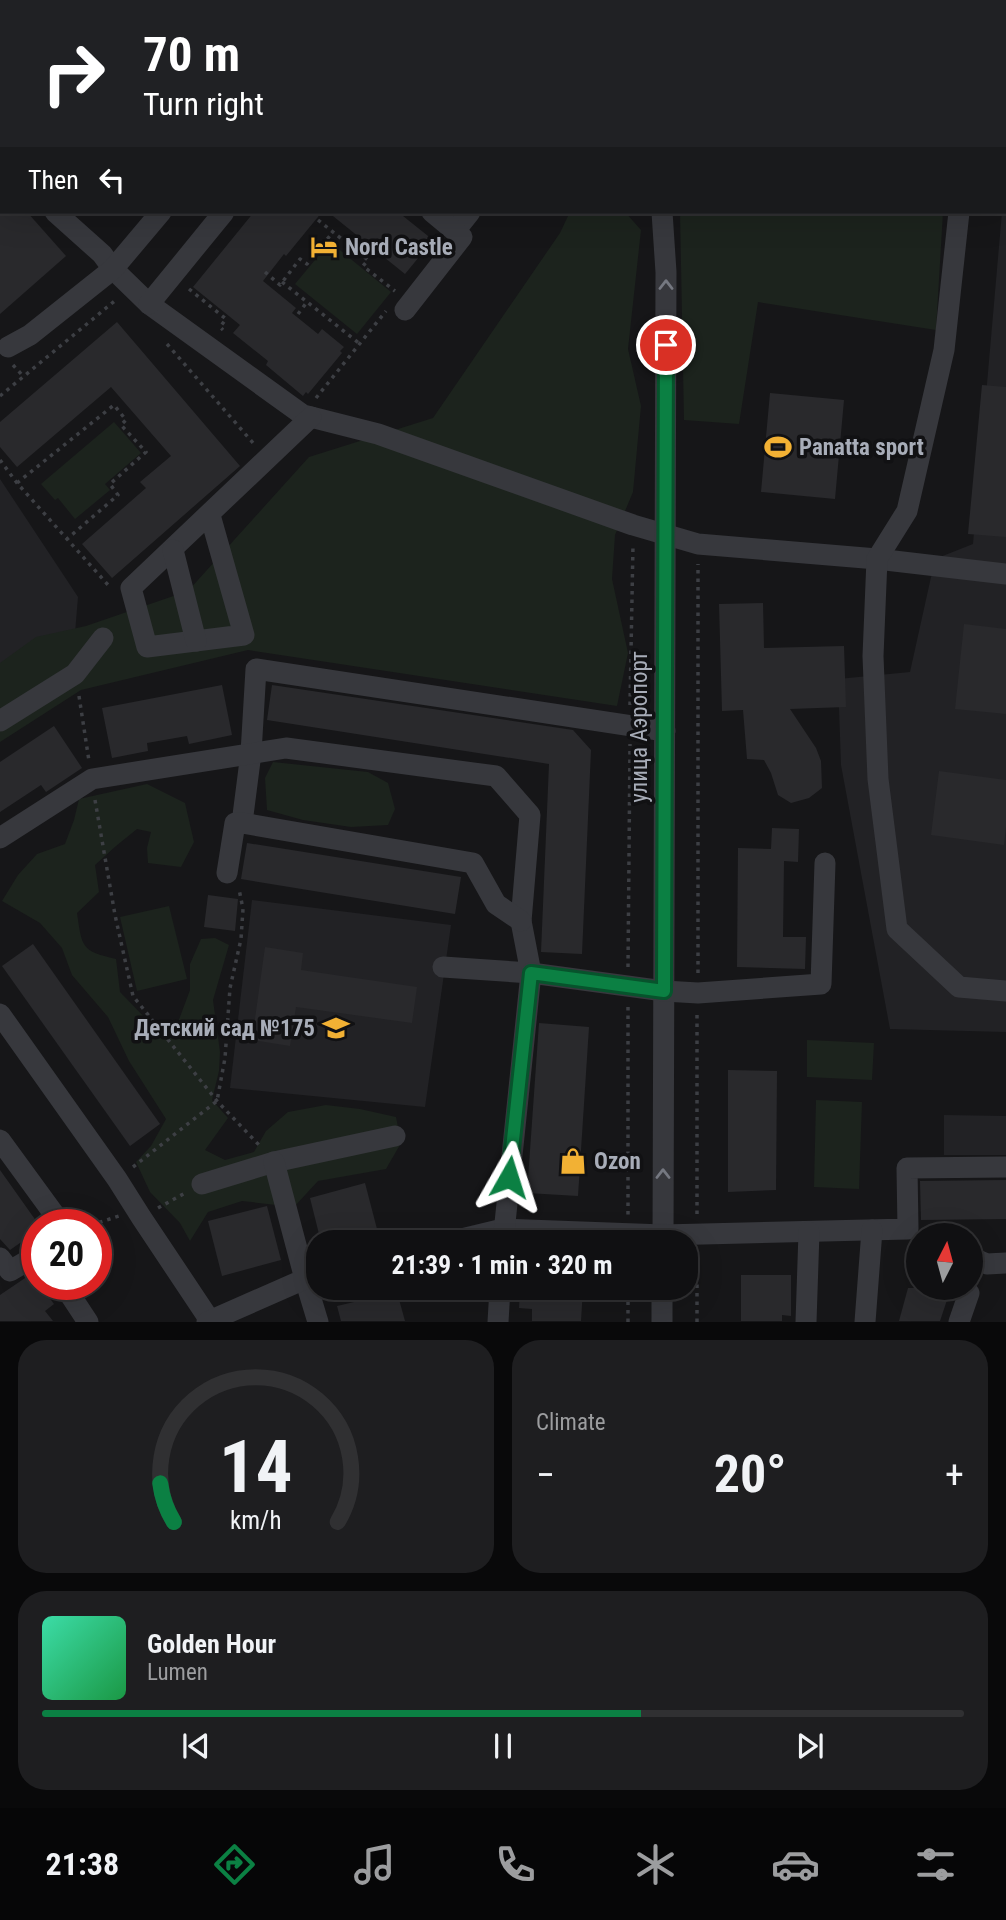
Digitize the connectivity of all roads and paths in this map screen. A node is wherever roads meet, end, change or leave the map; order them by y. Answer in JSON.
{"nodes":[{"id":1,"x":57,"y":214,"type":"edge"},
{"id":2,"x":159,"y":214,"type":"edge"},
{"id":3,"x":222,"y":214,"type":"edge"},
{"id":4,"x":434,"y":214,"type":"edge"},
{"id":5,"x":468,"y":214,"type":"edge"},
{"id":6,"x":662,"y":214,"type":"edge"},
{"id":7,"x":959,"y":214,"type":"edge"},
{"id":8,"x":318,"y":220,"type":"dead end"},
{"id":9,"x":455,"y":231,"type":"junction"},
{"id":10,"x":333,"y":232,"type":"junction"},
{"id":11,"x":113,"y":269,"type":"junction"},
{"id":12,"x":265,"y":272,"type":"dead end"},
{"id":13,"x":282,"y":282,"type":"junction"},
{"id":14,"x":123,"y":294,"type":"dead end"},
{"id":15,"x":307,"y":302,"type":"junction"},
{"id":16,"x":399,"y":303,"type":"junction"},
{"id":17,"x":149,"y":304,"type":"junction"},
{"id":18,"x":299,"y":314,"type":"dead end"},
{"id":19,"x":164,"y":340,"type":"dead end"},
{"id":20,"x":360,"y":344,"type":"junction"},
{"id":21,"x":8,"y":347,"type":"dead end"},
{"id":22,"x":0,"y":396,"type":"edge"},
{"id":23,"x":305,"y":415,"type":"junction"},
{"id":24,"x":260,"y":451,"type":"dead end"},
{"id":25,"x":0,"y":460,"type":"edge"},
{"id":26,"x":17,"y":483,"type":"junction"},
{"id":27,"x":210,"y":515,"type":"junction"},
{"id":28,"x":633,"y":525,"type":"junction"},
{"id":29,"x":666,"y":536,"type":"junction"},
{"id":30,"x":67,"y":539,"type":"junction"},
{"id":31,"x":698,"y":544,"type":"junction"},
{"id":32,"x":173,"y":550,"type":"junction"},
{"id":33,"x":877,"y":559,"type":"junction"},
{"id":34,"x":1006,"y":574,"type":"edge"},
{"id":35,"x":120,"y":577,"type":"dead end"},
{"id":36,"x":103,"y":638,"type":"dead end"},
{"id":37,"x":196,"y":641,"type":"junction"},
{"id":38,"x":75,"y":674,"type":"junction"},
{"id":39,"x":0,"y":721,"type":"edge"},
{"id":40,"x":630,"y":726,"type":"junction"},
{"id":41,"x":665,"y":731,"type":"junction"},
{"id":42,"x":251,"y":753,"type":"junction"},
{"id":43,"x":92,"y":779,"type":"junction"},
{"id":44,"x":242,"y":823,"type":"junction"},
{"id":45,"x":0,"y":838,"type":"edge"},
{"id":46,"x":825,"y":863,"type":"dead end"},
{"id":47,"x":227,"y":873,"type":"joint"},
{"id":48,"x":521,"y":921,"type":"junction"},
{"id":49,"x":443,"y":968,"type":"dead end"},
{"id":50,"x":531,"y":973,"type":"junction"},
{"id":51,"x":628,"y":986,"type":"junction"},
{"id":52,"x":664,"y":991,"type":"junction"},
{"id":53,"x":1006,"y":991,"type":"edge"},
{"id":54,"x":698,"y":993,"type":"junction"},
{"id":55,"x":0,"y":1014,"type":"edge"},
{"id":56,"x":217,"y":1101,"type":"junction"},
{"id":57,"x":395,"y":1136,"type":"dead end"},
{"id":58,"x":0,"y":1140,"type":"edge"},
{"id":59,"x":274,"y":1162,"type":"junction"},
{"id":60,"x":1006,"y":1167,"type":"edge"},
{"id":61,"x":117,"y":1180,"type":"junction"},
{"id":62,"x":202,"y":1184,"type":"joint"},
{"id":63,"x":50,"y":1209,"type":"edge"},
{"id":64,"x":139,"y":1214,"type":"junction"},
{"id":65,"x":112,"y":1220,"type":"edge"},
{"id":66,"x":915,"y":1223,"type":"edge"},
{"id":67,"x":504,"y":1230,"type":"edge"},
{"id":68,"x":628,"y":1230,"type":"edge"},
{"id":69,"x":663,"y":1230,"type":"edge"},
{"id":70,"x":697,"y":1230,"type":"edge"},
{"id":71,"x":872,"y":1230,"type":"junction"},
{"id":72,"x":808,"y":1231,"type":"junction"},
{"id":73,"x":906,"y":1232,"type":"edge"},
{"id":74,"x":698,"y":1235,"type":"edge"},
{"id":75,"x":0,"y":1258,"type":"edge"},
{"id":76,"x":306,"y":1260,"type":"edge"},
{"id":77,"x":984,"y":1263,"type":"edge"},
{"id":78,"x":1006,"y":1263,"type":"edge"},
{"id":79,"x":21,"y":1264,"type":"edge"},
{"id":80,"x":306,"y":1280,"type":"edge"},
{"id":81,"x":74,"y":1300,"type":"edge"},
{"id":82,"x":315,"y":1300,"type":"edge"},
{"id":83,"x":499,"y":1300,"type":"edge"},
{"id":84,"x":628,"y":1300,"type":"edge"},
{"id":85,"x":662,"y":1300,"type":"edge"},
{"id":86,"x":697,"y":1300,"type":"edge"},
{"id":87,"x":967,"y":1300,"type":"edge"},
{"id":88,"x":208,"y":1320,"type":"edge"},
{"id":89,"x":88,"y":1321,"type":"edge"},
{"id":90,"x":318,"y":1321,"type":"edge"},
{"id":91,"x":498,"y":1321,"type":"edge"},
{"id":92,"x":628,"y":1321,"type":"edge"},
{"id":93,"x":662,"y":1321,"type":"edge"},
{"id":94,"x":697,"y":1321,"type":"edge"},
{"id":95,"x":806,"y":1321,"type":"edge"},
{"id":96,"x":865,"y":1321,"type":"edge"},
{"id":97,"x":960,"y":1321,"type":"edge"}],
"edges":[{"from":1,"to":11,"type":"street"},
{"from":2,"to":11,"type":"street"},
{"from":3,"to":17,"type":"street"},
{"from":4,"to":9,"type":"street"},
{"from":5,"to":9,"type":"street"},
{"from":29,"to":6,"type":"street","name":"улица Аэропорт","one_way":true},
{"from":7,"to":33,"type":"street"},
{"from":8,"to":10,"type":"path"},
{"from":9,"to":16,"type":"street"},
{"from":10,"to":13,"type":"path"},
{"from":10,"to":16,"type":"path"},
{"from":11,"to":17,"type":"street"},
{"from":11,"to":21,"type":"street"},
{"from":12,"to":13,"type":"path"},
{"from":13,"to":15,"type":"path"},
{"from":14,"to":22,"type":"path"},
{"from":15,"to":18,"type":"path"},
{"from":15,"to":20,"type":"path"},
{"from":16,"to":20,"type":"path"},
{"from":17,"to":23,"type":"street"},
{"from":19,"to":24,"type":"path"},
{"from":20,"to":23,"type":"path"},
{"from":23,"to":27,"type":"street"},
{"from":23,"to":28,"type":"street"},
{"from":25,"to":26,"type":"path"},
{"from":26,"to":30,"type":"path"},
{"from":26,"to":30,"type":"path"},
{"from":27,"to":32,"type":"street"},
{"from":27,"to":37,"type":"street"},
{"from":28,"to":29,"type":"street"},
{"from":28,"to":40,"type":"path"},
{"from":29,"to":31,"type":"street"},
{"from":29,"to":41,"type":"street","name":"улица Аэропорт"},
{"from":30,"to":35,"type":"path"},
{"from":31,"to":33,"type":"street"},
{"from":31,"to":54,"type":"path"},
{"from":32,"to":37,"type":"street"},
{"from":32,"to":37,"type":"street"},
{"from":33,"to":34,"type":"street"},
{"from":33,"to":53,"type":"street"},
{"from":36,"to":38,"type":"street"},
{"from":38,"to":39,"type":"street"},
{"from":38,"to":43,"type":"path"},
{"from":40,"to":41,"type":"street"},
{"from":40,"to":42,"type":"street"},
{"from":40,"to":51,"type":"path"},
{"from":41,"to":52,"type":"street","name":"улица Аэропорт"},
{"from":42,"to":43,"type":"street"},
{"from":42,"to":44,"type":"street"},
{"from":42,"to":48,"type":"street"},
{"from":43,"to":45,"type":"street"},
{"from":43,"to":56,"type":"path"},
{"from":44,"to":47,"type":"street"},
{"from":44,"to":48,"type":"street"},
{"from":46,"to":54,"type":"street"},
{"from":47,"to":56,"type":"path"},
{"from":48,"to":50,"type":"street"},
{"from":49,"to":50,"type":"street"},
{"from":50,"to":51,"type":"street"},
{"from":50,"to":67,"type":"street"},
{"from":51,"to":52,"type":"street"},
{"from":51,"to":68,"type":"path"},
{"from":52,"to":54,"type":"street"},
{"from":69,"to":52,"type":"street","name":"улица Аэропорт","one_way":true},
{"from":54,"to":70,"type":"path"},
{"from":55,"to":61,"type":"street"},
{"from":56,"to":59,"type":"path"},
{"from":56,"to":61,"type":"path"},
{"from":57,"to":59,"type":"street"},
{"from":58,"to":63,"type":"street"},
{"from":59,"to":62,"type":"street"},
{"from":59,"to":76,"type":"street"},
{"from":60,"to":66,"type":"street"},
{"from":61,"to":64,"type":"street"},
{"from":62,"to":64,"type":"path"},
{"from":64,"to":65,"type":"path"},
{"from":64,"to":88,"type":"street"},
{"from":71,"to":72,"type":"street"},
{"from":71,"to":73,"type":"street"},
{"from":71,"to":96,"type":"street"},
{"from":72,"to":74,"type":"street"},
{"from":72,"to":95,"type":"street"},
{"from":75,"to":79,"type":"street"},
{"from":77,"to":78,"type":"street"},
{"from":80,"to":88,"type":"street"},
{"from":81,"to":89,"type":"street"},
{"from":82,"to":90,"type":"street"},
{"from":83,"to":91,"type":"street"},
{"from":84,"to":92,"type":"path"},
{"from":85,"to":93,"type":"street"},
{"from":86,"to":94,"type":"path"},
{"from":87,"to":97,"type":"street"}]}
